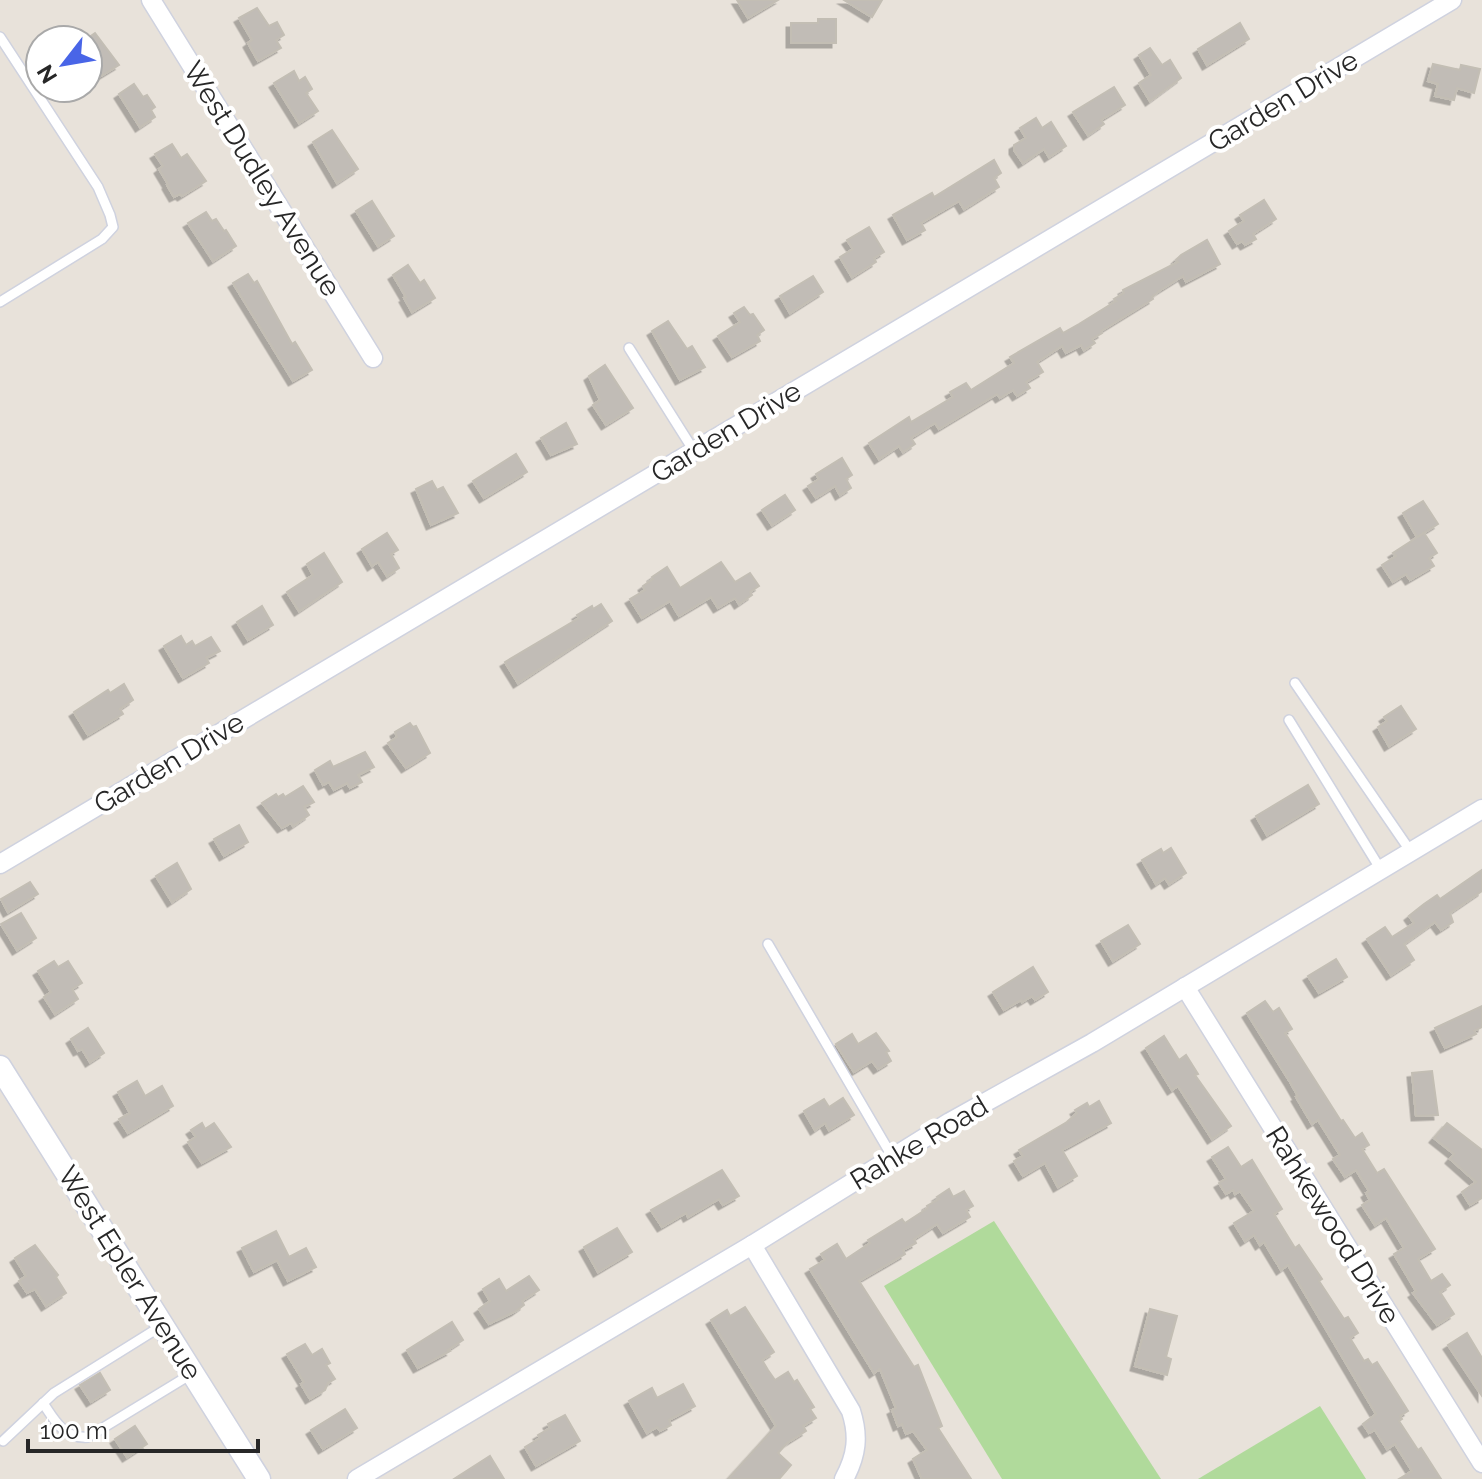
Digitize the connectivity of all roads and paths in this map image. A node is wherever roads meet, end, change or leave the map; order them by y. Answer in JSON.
{"nodes":[{"id":1,"x":151,"y":0,"type":"edge"},
{"id":2,"x":1452,"y":0,"type":"edge"},
{"id":3,"x":0,"y":37,"type":"edge"},
{"id":4,"x":0,"y":302,"type":"edge"},
{"id":5,"x":629,"y":348,"type":"dead end"},
{"id":6,"x":373,"y":358,"type":"dead end"},
{"id":7,"x":694,"y":451,"type":"junction"},
{"id":8,"x":1295,"y":683,"type":"dead end"},
{"id":9,"x":1289,"y":720,"type":"dead end"},
{"id":10,"x":1482,"y":809,"type":"edge"},
{"id":11,"x":1411,"y":852,"type":"junction"},
{"id":12,"x":0,"y":864,"type":"edge"},
{"id":13,"x":1381,"y":870,"type":"junction"},
{"id":14,"x":768,"y":944,"type":"dead end"},
{"id":15,"x":1185,"y":987,"type":"junction"},
{"id":16,"x":0,"y":1067,"type":"edge"},
{"id":17,"x":893,"y":1158,"type":"junction"},
{"id":18,"x":752,"y":1245,"type":"junction"},
{"id":19,"x":163,"y":1325,"type":"junction"},
{"id":20,"x":193,"y":1373,"type":"junction"},
{"id":21,"x":43,"y":1403,"type":"junction"},
{"id":22,"x":3,"y":1441,"type":"dead end"},
{"id":23,"x":1482,"y":1463,"type":"edge"},
{"id":24,"x":852,"y":1477,"type":"edge"},
{"id":25,"x":259,"y":1479,"type":"edge"},
{"id":26,"x":357,"y":1479,"type":"edge"}],
"edges":[{"from":1,"to":6,"type":"street","name":"West Dudley Avenue"},
{"from":2,"to":7,"type":"street","name":"Garden Drive"},
{"from":3,"to":4,"type":"lane"},
{"from":5,"to":7,"type":"lane"},
{"from":7,"to":12,"type":"street","name":"Garden Drive"},
{"from":8,"to":11,"type":"lane"},
{"from":9,"to":13,"type":"lane"},
{"from":10,"to":11,"type":"street","name":"Rahke Road"},
{"from":11,"to":13,"type":"street","name":"Rahke Road"},
{"from":13,"to":15,"type":"street","name":"Rahke Road"},
{"from":14,"to":17,"type":"lane"},
{"from":15,"to":17,"type":"street","name":"Rahke Road"},
{"from":15,"to":23,"type":"street","name":"Rahkewood Drive"},
{"from":16,"to":19,"type":"street","name":"West Epler Avenue"},
{"from":17,"to":18,"type":"street","name":"Rahke Road"},
{"from":18,"to":24,"type":"street"},
{"from":18,"to":26,"type":"street","name":"Rahke Road"},
{"from":19,"to":20,"type":"street","name":"West Epler Avenue"},
{"from":19,"to":21,"type":"lane"},
{"from":20,"to":21,"type":"lane"},
{"from":20,"to":25,"type":"street","name":"West Epler Avenue"},
{"from":21,"to":22,"type":"lane"}]}
